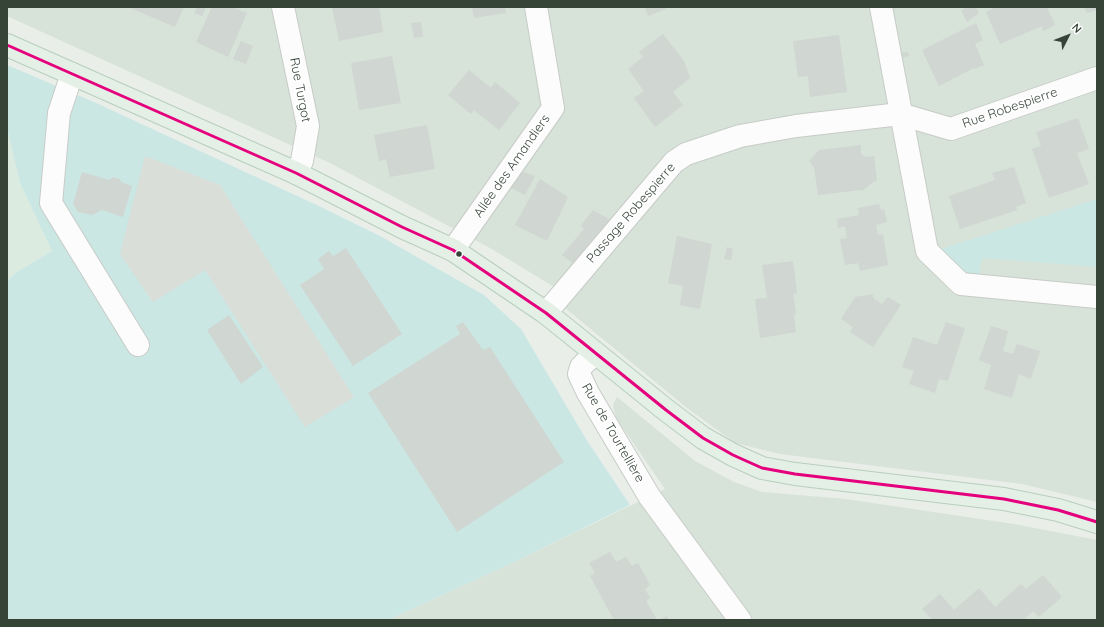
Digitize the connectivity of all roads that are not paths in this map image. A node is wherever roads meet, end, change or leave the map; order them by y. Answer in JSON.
{"nodes":[{"id":1,"x":283,"y":7,"type":"edge"},
{"id":2,"x":536,"y":7,"type":"edge"},
{"id":3,"x":880,"y":7,"type":"edge"},
{"id":4,"x":7,"y":45,"type":"edge"},
{"id":5,"x":72,"y":74,"type":"junction"},
{"id":6,"x":1097,"y":78,"type":"edge"},
{"id":7,"x":900,"y":114,"type":"junction"},
{"id":8,"x":296,"y":173,"type":"junction"},
{"id":9,"x":453,"y":250,"type":"junction"},
{"id":10,"x":1097,"y":297,"type":"edge"},
{"id":11,"x":546,"y":313,"type":"junction"},
{"id":12,"x":138,"y":345,"type":"dead end"},
{"id":13,"x":595,"y":353,"type":"junction"},
{"id":14,"x":1097,"y":522,"type":"edge"},
{"id":15,"x":740,"y":620,"type":"edge"}],
"edges":[{"from":1,"to":8,"type":"street","name":"Rue Turgot"},
{"from":2,"to":9,"type":"street","name":"Allée des Amandiers"},
{"from":3,"to":7,"type":"street"},
{"from":4,"to":5,"type":"main road"},
{"from":5,"to":8,"type":"main road"},
{"from":5,"to":12,"type":"street"},
{"from":6,"to":7,"type":"street","name":"Rue Robespierre"},
{"from":7,"to":10,"type":"street"},
{"from":7,"to":11,"type":"street","name":"Passage Robespierre"},
{"from":8,"to":9,"type":"main road"},
{"from":9,"to":11,"type":"main road"},
{"from":11,"to":13,"type":"main road"},
{"from":13,"to":14,"type":"main road"},
{"from":13,"to":15,"type":"street","name":"Rue de Tourtellière"}]}
